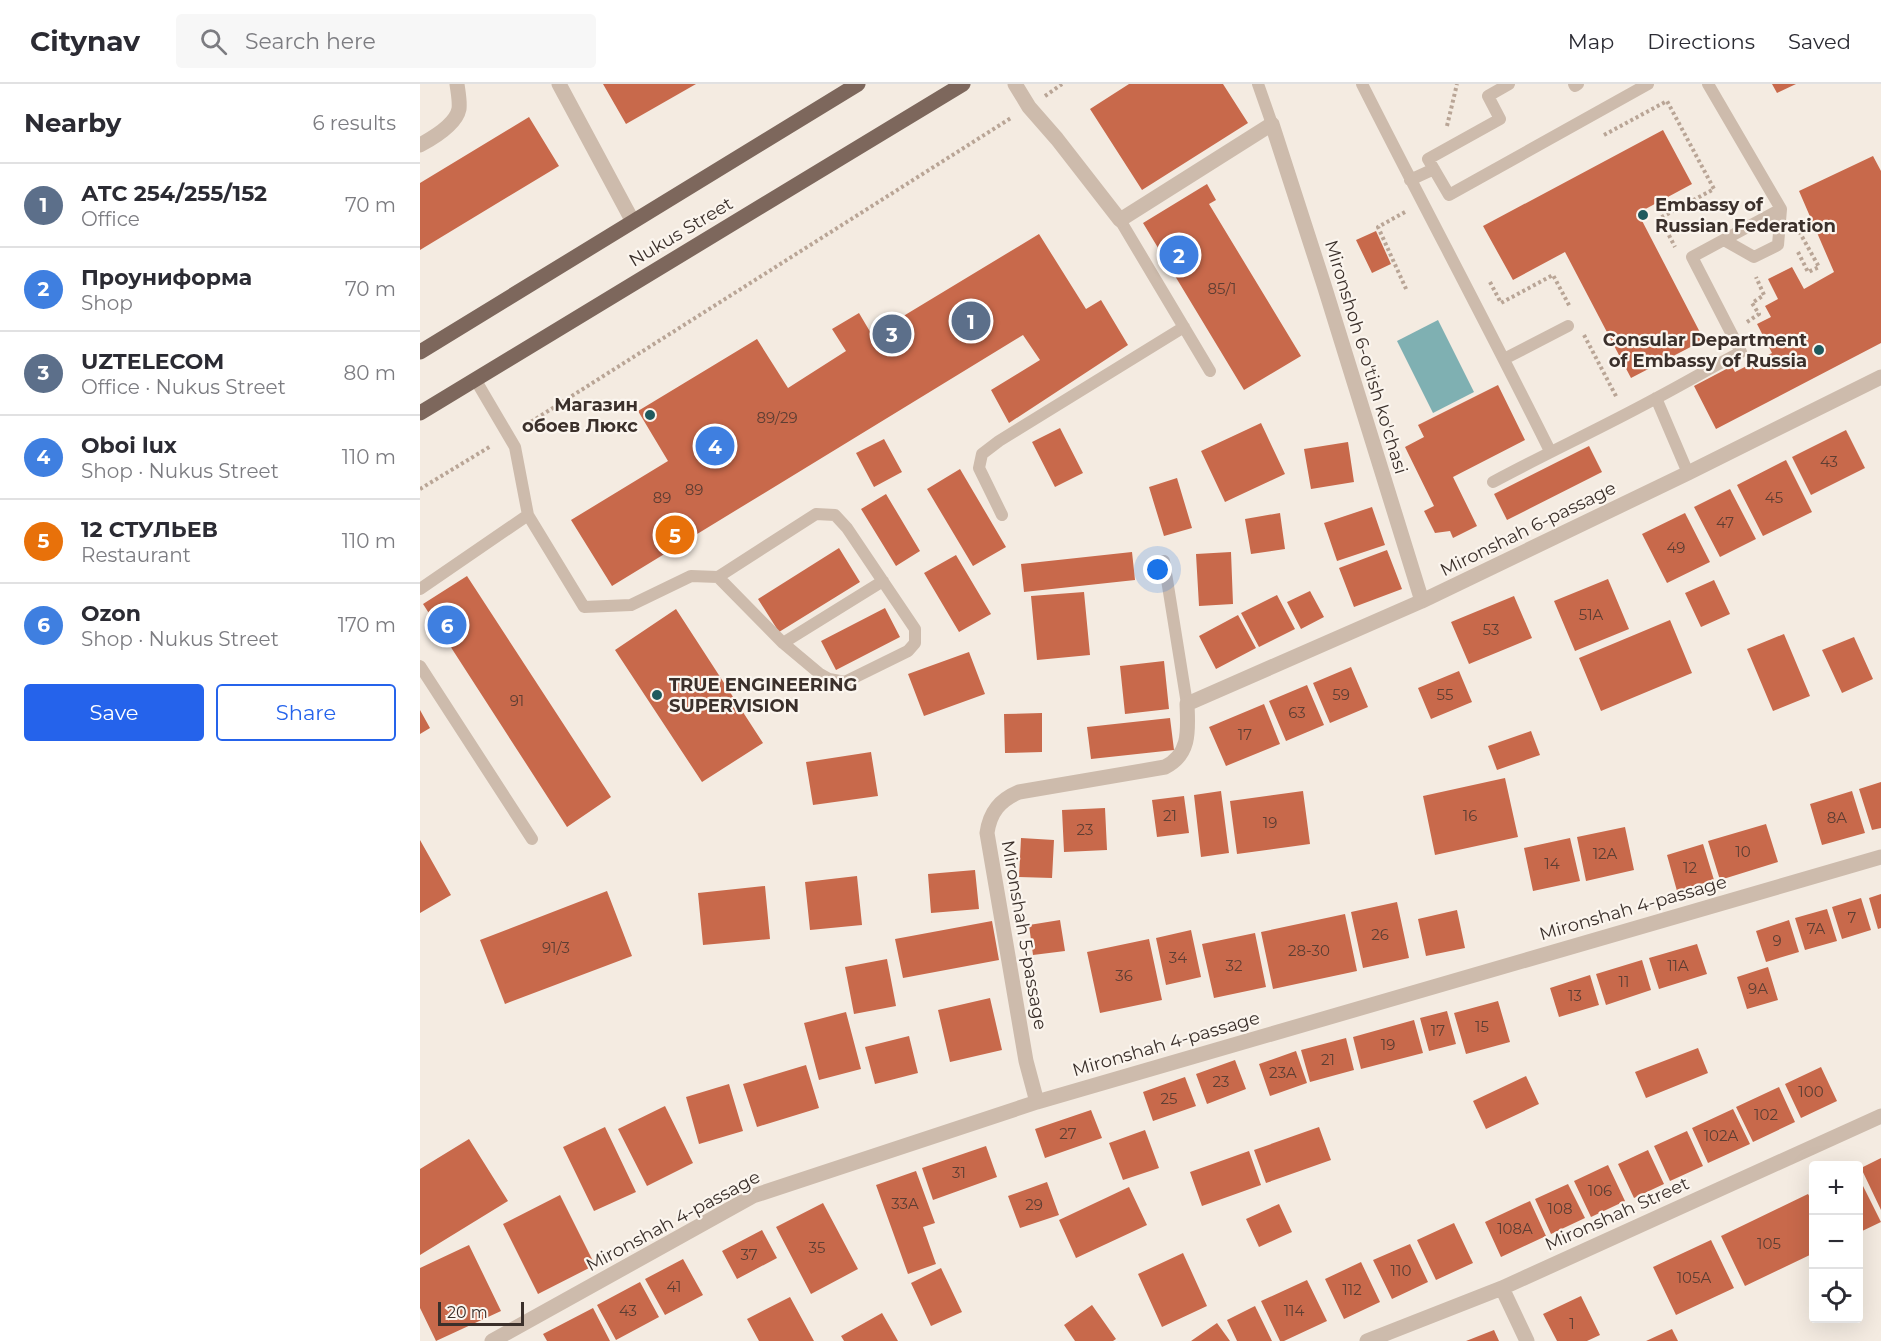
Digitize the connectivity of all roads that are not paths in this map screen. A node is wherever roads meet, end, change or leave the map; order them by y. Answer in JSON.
{"nodes":[{"id":1,"x":458,"y":84,"type":"edge"},
{"id":2,"x":559,"y":84,"type":"edge"},
{"id":3,"x":858,"y":84,"type":"edge"},
{"id":4,"x":963,"y":84,"type":"edge"},
{"id":5,"x":1016,"y":84,"type":"edge"},
{"id":6,"x":1258,"y":84,"type":"edge"},
{"id":7,"x":1362,"y":84,"type":"edge"},
{"id":8,"x":1509,"y":84,"type":"edge"},
{"id":9,"x":1648,"y":84,"type":"edge"},
{"id":10,"x":1708,"y":84,"type":"edge"},
{"id":11,"x":1272,"y":124,"type":"junction"},
{"id":12,"x":420,"y":145,"type":"edge"},
{"id":13,"x":1434,"y":169,"type":"junction"},
{"id":14,"x":1410,"y":180,"type":"junction"},
{"id":15,"x":1781,"y":209,"type":"junction"},
{"id":16,"x":632,"y":220,"type":"junction"},
{"id":17,"x":1120,"y":220,"type":"junction"},
{"id":18,"x":1724,"y":240,"type":"junction"},
{"id":19,"x":1574,"y":324,"type":"road end"},
{"id":20,"x":1184,"y":327,"type":"junction"},
{"id":21,"x":420,"y":351,"type":"edge"},
{"id":22,"x":1504,"y":359,"type":"junction"},
{"id":23,"x":1210,"y":371,"type":"dead end"},
{"id":24,"x":1881,"y":377,"type":"edge"},
{"id":25,"x":475,"y":379,"type":"junction"},
{"id":26,"x":1656,"y":398,"type":"junction"},
{"id":27,"x":420,"y":413,"type":"edge"},
{"id":28,"x":1550,"y":451,"type":"junction"},
{"id":29,"x":1688,"y":473,"type":"junction"},
{"id":30,"x":1493,"y":482,"type":"dead end"},
{"id":31,"x":528,"y":515,"type":"junction"},
{"id":32,"x":1002,"y":515,"type":"dead end"},
{"id":33,"x":1164,"y":561,"type":"dead end"},
{"id":34,"x":718,"y":577,"type":"junction"},
{"id":35,"x":883,"y":581,"type":"junction"},
{"id":36,"x":420,"y":590,"type":"edge"},
{"id":37,"x":1422,"y":602,"type":"junction"},
{"id":38,"x":783,"y":643,"type":"junction"},
{"id":39,"x":420,"y":666,"type":"edge"},
{"id":40,"x":1187,"y":704,"type":"junction"},
{"id":41,"x":532,"y":839,"type":"dead end"},
{"id":42,"x":1881,"y":857,"type":"edge"},
{"id":43,"x":1037,"y":1102,"type":"junction"},
{"id":44,"x":1881,"y":1116,"type":"edge"},
{"id":45,"x":1502,"y":1288,"type":"junction"},
{"id":46,"x":492,"y":1341,"type":"edge"},
{"id":47,"x":1367,"y":1341,"type":"edge"},
{"id":48,"x":1527,"y":1341,"type":"edge"}],
"edges":[{"from":1,"to":12,"type":"street"},
{"from":2,"to":16,"type":"street"},
{"from":3,"to":16,"type":"main road","name":"Nukus Street"},
{"from":4,"to":25,"type":"main road","name":"Nukus Street"},
{"from":5,"to":17,"type":"street"},
{"from":6,"to":11,"type":"lane","name":"Mironshoh 6-o'tish ko'chasi"},
{"from":7,"to":14,"type":"lane"},
{"from":8,"to":13,"type":"lane"},
{"from":9,"to":13,"type":"lane"},
{"from":10,"to":15,"type":"lane"},
{"from":11,"to":17,"type":"street"},
{"from":11,"to":37,"type":"street","name":"Mironshoh 6-o'tish ko'chasi"},
{"from":13,"to":14,"type":"lane"},
{"from":14,"to":22,"type":"lane"},
{"from":15,"to":18,"type":"lane"},
{"from":15,"to":18,"type":"lane"},
{"from":16,"to":21,"type":"main road","name":"Nukus Street"},
{"from":17,"to":20,"type":"lane"},
{"from":18,"to":26,"type":"lane"},
{"from":19,"to":22,"type":"lane"},
{"from":20,"to":23,"type":"lane"},
{"from":20,"to":32,"type":"lane"},
{"from":22,"to":28,"type":"lane"},
{"from":24,"to":29,"type":"street","name":"Mironshah 6-passage"},
{"from":25,"to":27,"type":"main road","name":"Nukus Street"},
{"from":25,"to":31,"type":"lane"},
{"from":26,"to":28,"type":"lane"},
{"from":26,"to":29,"type":"lane"},
{"from":28,"to":30,"type":"lane"},
{"from":29,"to":37,"type":"street","name":"Mironshah 6-passage"},
{"from":31,"to":34,"type":"lane"},
{"from":31,"to":36,"type":"lane"},
{"from":33,"to":40,"type":"lane"},
{"from":34,"to":35,"type":"lane"},
{"from":34,"to":38,"type":"lane"},
{"from":35,"to":38,"type":"lane"},
{"from":35,"to":38,"type":"lane"},
{"from":37,"to":40,"type":"street","name":"Mironshah 6-passage"},
{"from":39,"to":41,"type":"lane"},
{"from":40,"to":43,"type":"street","name":"Mironshah 5-passage"},
{"from":42,"to":43,"type":"street","name":"Mironshah 4-passage"},
{"from":43,"to":46,"type":"street","name":"Mironshah 4-passage"},
{"from":44,"to":45,"type":"street","name":"Mironshah Street"},
{"from":45,"to":47,"type":"street","name":"Mironshah Street"},
{"from":45,"to":48,"type":"street"}]}
